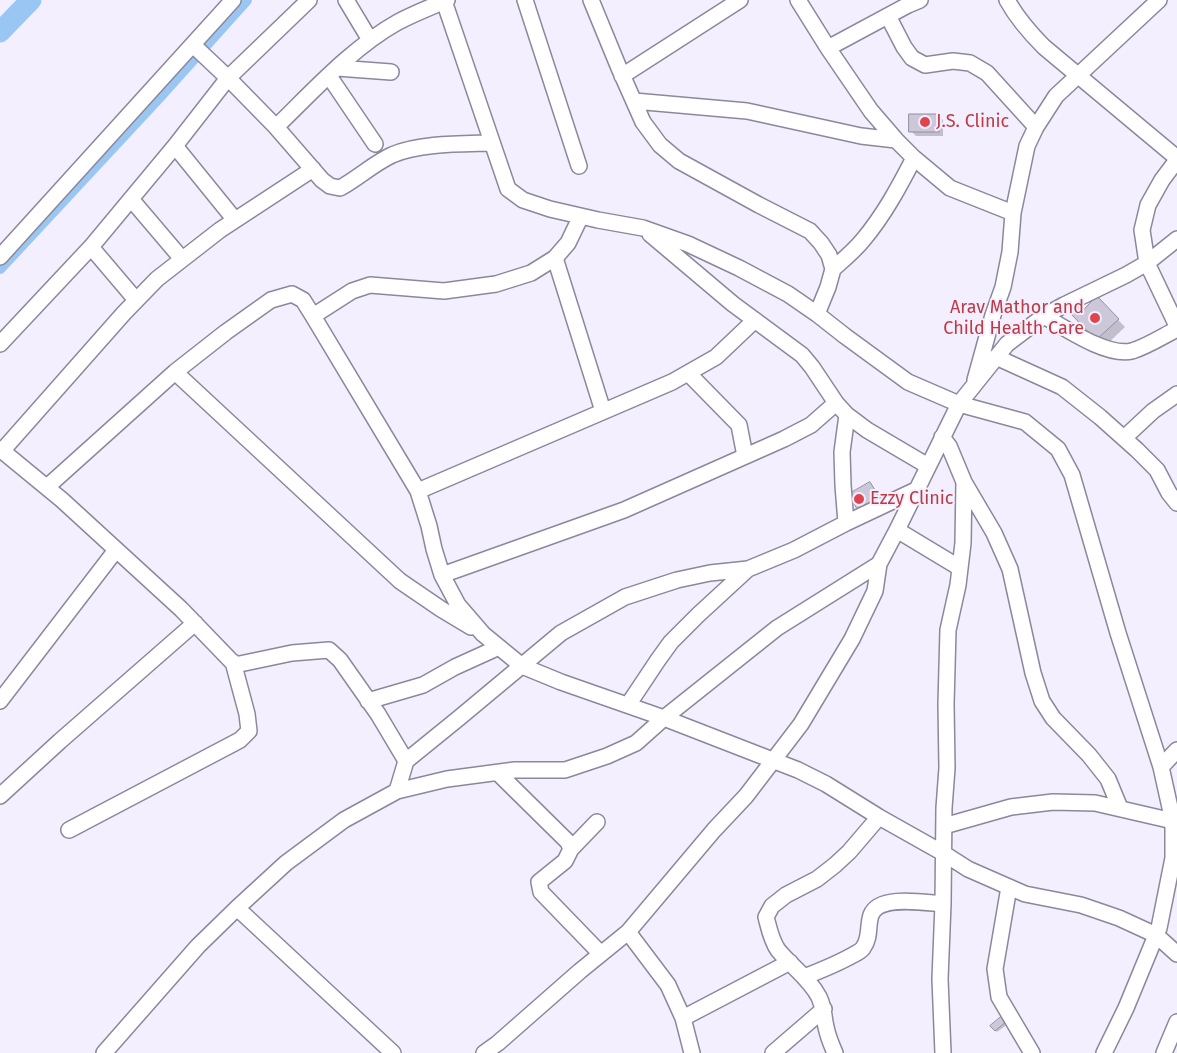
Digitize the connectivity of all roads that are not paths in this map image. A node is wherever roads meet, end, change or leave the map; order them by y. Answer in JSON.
{"nodes":[{"id":1,"x":233,"y":0,"type":"edge"},
{"id":2,"x":309,"y":0,"type":"edge"},
{"id":3,"x":346,"y":0,"type":"edge"},
{"id":4,"x":525,"y":0,"type":"edge"},
{"id":5,"x":591,"y":0,"type":"edge"},
{"id":6,"x":740,"y":0,"type":"edge"},
{"id":7,"x":798,"y":0,"type":"edge"},
{"id":8,"x":920,"y":0,"type":"edge"},
{"id":9,"x":1007,"y":0,"type":"edge"},
{"id":10,"x":1158,"y":0,"type":"edge"},
{"id":11,"x":445,"y":1,"type":"edge"},
{"id":12,"x":888,"y":16,"type":"junction"},
{"id":13,"x":370,"y":40,"type":"junction"},
{"id":14,"x":193,"y":45,"type":"junction"},
{"id":15,"x":828,"y":48,"type":"junction"},
{"id":16,"x":333,"y":72,"type":"junction"},
{"id":17,"x":391,"y":72,"type":"dead end"},
{"id":18,"x":1078,"y":75,"type":"junction"},
{"id":19,"x":622,"y":76,"type":"junction"},
{"id":20,"x":228,"y":78,"type":"junction"},
{"id":21,"x":634,"y":101,"type":"junction"},
{"id":22,"x":276,"y":127,"type":"junction"},
{"id":23,"x":1036,"y":127,"type":"junction"},
{"id":24,"x":896,"y":140,"type":"junction"},
{"id":25,"x":492,"y":143,"type":"junction"},
{"id":26,"x":375,"y":144,"type":"dead end"},
{"id":27,"x":175,"y":146,"type":"junction"},
{"id":28,"x":914,"y":158,"type":"junction"},
{"id":29,"x":1177,"y":159,"type":"edge"},
{"id":30,"x":580,"y":166,"type":"dead end"},
{"id":31,"x":313,"y":169,"type":"junction"},
{"id":32,"x":131,"y":199,"type":"junction"},
{"id":33,"x":1013,"y":213,"type":"junction"},
{"id":34,"x":580,"y":216,"type":"junction"},
{"id":35,"x":235,"y":220,"type":"junction"},
{"id":36,"x":643,"y":228,"type":"junction"},
{"id":37,"x":1177,"y":240,"type":"edge"},
{"id":38,"x":91,"y":247,"type":"junction"},
{"id":39,"x":0,"y":257,"type":"edge"},
{"id":40,"x":555,"y":258,"type":"junction"},
{"id":41,"x":182,"y":259,"type":"junction"},
{"id":42,"x":1147,"y":263,"type":"junction"},
{"id":43,"x":833,"y":269,"type":"junction"},
{"id":44,"x":136,"y":300,"type":"junction"},
{"id":45,"x":817,"y":314,"type":"junction"},
{"id":46,"x":314,"y":316,"type":"junction"},
{"id":47,"x":1044,"y":316,"type":"junction"},
{"id":48,"x":755,"y":320,"type":"junction"},
{"id":49,"x":1177,"y":327,"type":"edge"},
{"id":50,"x":0,"y":344,"type":"edge"},
{"id":51,"x":996,"y":357,"type":"junction"},
{"id":52,"x":175,"y":372,"type":"junction"},
{"id":53,"x":688,"y":373,"type":"junction"},
{"id":54,"x":973,"y":387,"type":"junction"},
{"id":55,"x":1177,"y":394,"type":"edge"},
{"id":56,"x":836,"y":403,"type":"junction"},
{"id":57,"x":959,"y":404,"type":"junction"},
{"id":58,"x":603,"y":411,"type":"junction"},
{"id":59,"x":847,"y":415,"type":"junction"},
{"id":60,"x":942,"y":437,"type":"junction"},
{"id":61,"x":1124,"y":438,"type":"junction"},
{"id":62,"x":1,"y":450,"type":"edge"},
{"id":63,"x":744,"y":456,"type":"junction"},
{"id":64,"x":928,"y":466,"type":"junction"},
{"id":65,"x":964,"y":482,"type":"junction"},
{"id":66,"x":47,"y":487,"type":"junction"},
{"id":67,"x":916,"y":490,"type":"junction"},
{"id":68,"x":418,"y":491,"type":"junction"},
{"id":69,"x":1177,"y":503,"type":"edge"},
{"id":70,"x":846,"y":524,"type":"junction"},
{"id":71,"x":897,"y":530,"type":"junction"},
{"id":72,"x":116,"y":550,"type":"junction"},
{"id":73,"x":879,"y":564,"type":"junction"},
{"id":74,"x":960,"y":568,"type":"junction"},
{"id":75,"x":748,"y":569,"type":"junction"},
{"id":76,"x":442,"y":575,"type":"junction"},
{"id":77,"x":195,"y":623,"type":"junction"},
{"id":78,"x":483,"y":634,"type":"junction"},
{"id":79,"x":498,"y":647,"type":"junction"},
{"id":80,"x":233,"y":662,"type":"junction"},
{"id":81,"x":522,"y":666,"type":"junction"},
{"id":82,"x":0,"y":701,"type":"edge"},
{"id":83,"x":368,"y":701,"type":"junction"},
{"id":84,"x":628,"y":705,"type":"junction"},
{"id":85,"x":664,"y":718,"type":"junction"},
{"id":86,"x":1177,"y":750,"type":"edge"},
{"id":87,"x":774,"y":760,"type":"junction"},
{"id":88,"x":406,"y":761,"type":"junction"},
{"id":89,"x":1161,"y":767,"type":"junction"},
{"id":90,"x":498,"y":772,"type":"junction"},
{"id":91,"x":397,"y":791,"type":"junction"},
{"id":92,"x":0,"y":796,"type":"edge"},
{"id":93,"x":1120,"y":808,"type":"junction"},
{"id":94,"x":879,"y":817,"type":"junction"},
{"id":95,"x":1175,"y":820,"type":"edge"},
{"id":96,"x":597,"y":822,"type":"dead end"},
{"id":97,"x":944,"y":826,"type":"junction"},
{"id":98,"x":69,"y":830,"type":"dead end"},
{"id":99,"x":571,"y":849,"type":"junction"},
{"id":100,"x":943,"y":853,"type":"junction"},
{"id":101,"x":1009,"y":887,"type":"junction"},
{"id":102,"x":943,"y":904,"type":"junction"},
{"id":103,"x":237,"y":908,"type":"junction"},
{"id":104,"x":628,"y":932,"type":"junction"},
{"id":105,"x":1156,"y":935,"type":"junction"},
{"id":106,"x":601,"y":954,"type":"junction"},
{"id":107,"x":1177,"y":954,"type":"edge"},
{"id":108,"x":790,"y":962,"type":"junction"},
{"id":109,"x":804,"y":977,"type":"junction"},
{"id":110,"x":824,"y":1009,"type":"junction"},
{"id":111,"x":683,"y":1018,"type":"junction"},
{"id":112,"x":1177,"y":1022,"type":"edge"},
{"id":113,"x":104,"y":1053,"type":"edge"},
{"id":114,"x":393,"y":1053,"type":"edge"},
{"id":115,"x":484,"y":1053,"type":"edge"},
{"id":116,"x":692,"y":1053,"type":"edge"},
{"id":117,"x":773,"y":1053,"type":"edge"},
{"id":118,"x":835,"y":1053,"type":"edge"},
{"id":119,"x":943,"y":1053,"type":"edge"},
{"id":120,"x":1032,"y":1053,"type":"edge"},
{"id":121,"x":1104,"y":1053,"type":"edge"},
{"id":122,"x":1164,"y":1053,"type":"edge"}],
"edges":[{"from":1,"to":14,"type":"street"},
{"from":2,"to":20,"type":"street"},
{"from":3,"to":13,"type":"street"},
{"from":4,"to":30,"type":"street"},
{"from":5,"to":19,"type":"street"},
{"from":6,"to":19,"type":"street"},
{"from":7,"to":15,"type":"street"},
{"from":8,"to":12,"type":"street"},
{"from":9,"to":18,"type":"street"},
{"from":10,"to":18,"type":"street"},
{"from":11,"to":13,"type":"street"},
{"from":11,"to":25,"type":"street"},
{"from":12,"to":15,"type":"street"},
{"from":12,"to":23,"type":"street"},
{"from":13,"to":16,"type":"street"},
{"from":14,"to":20,"type":"street"},
{"from":14,"to":39,"type":"street"},
{"from":15,"to":24,"type":"street"},
{"from":16,"to":17,"type":"street"},
{"from":16,"to":22,"type":"street"},
{"from":16,"to":26,"type":"street"},
{"from":18,"to":23,"type":"street"},
{"from":18,"to":29,"type":"street"},
{"from":19,"to":21,"type":"street"},
{"from":20,"to":22,"type":"street"},
{"from":20,"to":27,"type":"street"},
{"from":21,"to":24,"type":"street"},
{"from":21,"to":43,"type":"street"},
{"from":22,"to":31,"type":"street"},
{"from":23,"to":33,"type":"street"},
{"from":24,"to":28,"type":"street"},
{"from":25,"to":31,"type":"street"},
{"from":25,"to":34,"type":"street"},
{"from":27,"to":32,"type":"street"},
{"from":27,"to":35,"type":"street"},
{"from":28,"to":33,"type":"street"},
{"from":28,"to":43,"type":"street"},
{"from":29,"to":42,"type":"street"},
{"from":31,"to":35,"type":"street"},
{"from":32,"to":38,"type":"street"},
{"from":32,"to":41,"type":"street"},
{"from":33,"to":54,"type":"street"},
{"from":34,"to":36,"type":"street"},
{"from":34,"to":40,"type":"street"},
{"from":35,"to":41,"type":"street"},
{"from":36,"to":45,"type":"street"},
{"from":36,"to":48,"type":"street"},
{"from":37,"to":42,"type":"street"},
{"from":38,"to":44,"type":"street"},
{"from":38,"to":50,"type":"street"},
{"from":40,"to":46,"type":"street"},
{"from":40,"to":58,"type":"street"},
{"from":41,"to":44,"type":"street"},
{"from":42,"to":47,"type":"street"},
{"from":42,"to":49,"type":"street"},
{"from":43,"to":45,"type":"street"},
{"from":44,"to":62,"type":"street"},
{"from":45,"to":57,"type":"street"},
{"from":46,"to":52,"type":"street"},
{"from":46,"to":68,"type":"street"},
{"from":47,"to":49,"type":"street"},
{"from":47,"to":51,"type":"street"},
{"from":48,"to":53,"type":"street"},
{"from":48,"to":56,"type":"street"},
{"from":51,"to":54,"type":"street"},
{"from":51,"to":61,"type":"street"},
{"from":52,"to":66,"type":"street"},
{"from":52,"to":78,"type":"street"},
{"from":53,"to":58,"type":"street"},
{"from":53,"to":63,"type":"street"},
{"from":54,"to":57,"type":"street"},
{"from":55,"to":61,"type":"street"},
{"from":56,"to":59,"type":"street"},
{"from":56,"to":63,"type":"street"},
{"from":57,"to":60,"type":"street"},
{"from":57,"to":89,"type":"street"},
{"from":58,"to":68,"type":"street"},
{"from":59,"to":64,"type":"street"},
{"from":59,"to":70,"type":"street"},
{"from":60,"to":64,"type":"street"},
{"from":60,"to":65,"type":"street"},
{"from":61,"to":69,"type":"street"},
{"from":62,"to":66,"type":"street"},
{"from":63,"to":76,"type":"street"},
{"from":64,"to":67,"type":"street"},
{"from":65,"to":74,"type":"street"},
{"from":65,"to":93,"type":"street"},
{"from":66,"to":72,"type":"street"},
{"from":67,"to":70,"type":"street"},
{"from":67,"to":71,"type":"street"},
{"from":68,"to":76,"type":"street"},
{"from":70,"to":75,"type":"street"},
{"from":71,"to":73,"type":"street"},
{"from":71,"to":74,"type":"street"},
{"from":72,"to":77,"type":"street"},
{"from":72,"to":82,"type":"street"},
{"from":73,"to":85,"type":"street"},
{"from":73,"to":87,"type":"street"},
{"from":74,"to":97,"type":"street"},
{"from":75,"to":81,"type":"street"},
{"from":75,"to":84,"type":"street"},
{"from":76,"to":78,"type":"street"},
{"from":77,"to":80,"type":"street"},
{"from":77,"to":92,"type":"street"},
{"from":78,"to":79,"type":"street"},
{"from":79,"to":81,"type":"street"},
{"from":79,"to":83,"type":"street"},
{"from":80,"to":83,"type":"street"},
{"from":80,"to":98,"type":"street"},
{"from":81,"to":84,"type":"street"},
{"from":81,"to":88,"type":"street"},
{"from":83,"to":88,"type":"street"},
{"from":84,"to":85,"type":"street"},
{"from":85,"to":87,"type":"street"},
{"from":85,"to":90,"type":"street"},
{"from":86,"to":89,"type":"street"},
{"from":87,"to":94,"type":"street"},
{"from":87,"to":104,"type":"street"},
{"from":88,"to":91,"type":"street"},
{"from":89,"to":95,"type":"street"},
{"from":90,"to":91,"type":"street"},
{"from":90,"to":99,"type":"street"},
{"from":91,"to":103,"type":"street"},
{"from":93,"to":95,"type":"street"},
{"from":93,"to":97,"type":"street"},
{"from":94,"to":100,"type":"street"},
{"from":94,"to":108,"type":"street"},
{"from":95,"to":105,"type":"street"},
{"from":96,"to":99,"type":"street"},
{"from":97,"to":100,"type":"street"},
{"from":99,"to":106,"type":"street"},
{"from":100,"to":101,"type":"street"},
{"from":100,"to":102,"type":"street"},
{"from":101,"to":105,"type":"street"},
{"from":101,"to":120,"type":"street"},
{"from":102,"to":109,"type":"street"},
{"from":102,"to":119,"type":"street"},
{"from":103,"to":113,"type":"street"},
{"from":103,"to":114,"type":"street"},
{"from":104,"to":106,"type":"street"},
{"from":104,"to":111,"type":"street"},
{"from":105,"to":107,"type":"street"},
{"from":105,"to":121,"type":"street"},
{"from":106,"to":115,"type":"street"},
{"from":108,"to":109,"type":"street"},
{"from":108,"to":111,"type":"street"},
{"from":109,"to":110,"type":"street"},
{"from":110,"to":117,"type":"street"},
{"from":110,"to":118,"type":"street"},
{"from":111,"to":116,"type":"street"},
{"from":112,"to":122,"type":"street"}]}
